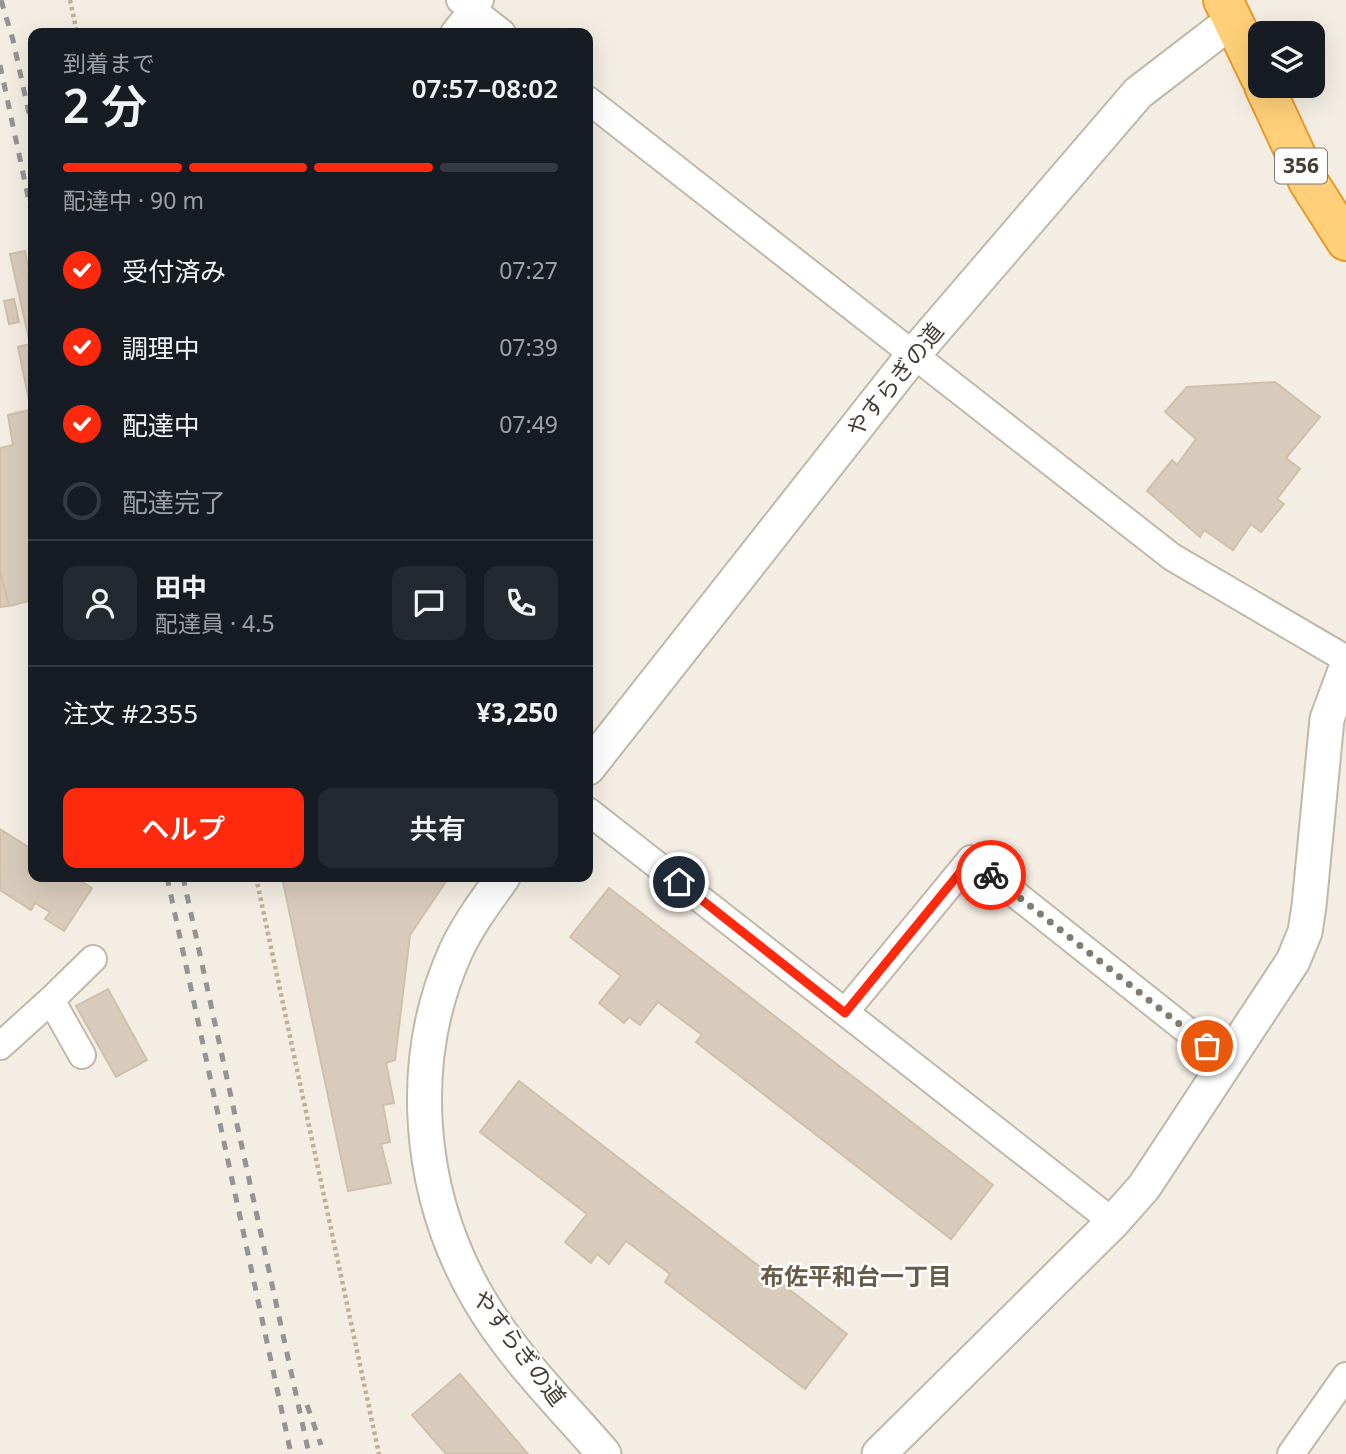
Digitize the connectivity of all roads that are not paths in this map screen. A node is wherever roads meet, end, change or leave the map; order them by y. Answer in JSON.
{"nodes":[{"id":1,"x":471,"y":3,"type":"edge"},
{"id":2,"x":1228,"y":10,"type":"edge"},
{"id":3,"x":457,"y":28,"type":"edge"},
{"id":4,"x":497,"y":28,"type":"edge"},
{"id":5,"x":1248,"y":52,"type":"edge"},
{"id":6,"x":1270,"y":98,"type":"edge"},
{"id":7,"x":593,"y":104,"type":"edge"},
{"id":8,"x":1346,"y":241,"type":"edge"},
{"id":9,"x":914,"y":354,"type":"junction"},
{"id":10,"x":1346,"y":660,"type":"edge"},
{"id":11,"x":1346,"y":668,"type":"edge"},
{"id":12,"x":593,"y":762,"type":"edge"},
{"id":13,"x":593,"y":815,"type":"edge"},
{"id":14,"x":500,"y":882,"type":"edge"},
{"id":15,"x":93,"y":960,"type":"dead end"},
{"id":16,"x":51,"y":1000,"type":"junction"},
{"id":17,"x":845,"y":1013,"type":"junction"},
{"id":18,"x":0,"y":1046,"type":"edge"},
{"id":19,"x":82,"y":1055,"type":"dead end"},
{"id":20,"x":1228,"y":1063,"type":"junction"},
{"id":21,"x":1113,"y":1222,"type":"junction"},
{"id":22,"x":1346,"y":1376,"type":"edge"},
{"id":23,"x":604,"y":1454,"type":"edge"},
{"id":24,"x":879,"y":1454,"type":"edge"},
{"id":25,"x":1291,"y":1454,"type":"edge"}],
"edges":[{"from":1,"to":3,"type":"street"},
{"from":1,"to":4,"type":"street"},
{"from":2,"to":5,"type":"highway"},
{"from":2,"to":9,"type":"street","name":"やすらぎの道"},
{"from":6,"to":8,"type":"highway","number":"356"},
{"from":7,"to":9,"type":"street"},
{"from":9,"to":10,"type":"street"},
{"from":9,"to":12,"type":"street","name":"やすらぎの道"},
{"from":11,"to":20,"type":"street"},
{"from":13,"to":17,"type":"street"},
{"from":14,"to":23,"type":"street","name":"やすらぎの道"},
{"from":15,"to":16,"type":"street"},
{"from":16,"to":18,"type":"street"},
{"from":16,"to":19,"type":"street"},
{"from":17,"to":20,"type":"street"},
{"from":17,"to":21,"type":"street"},
{"from":20,"to":21,"type":"street"},
{"from":21,"to":24,"type":"street"},
{"from":22,"to":25,"type":"street"}]}
